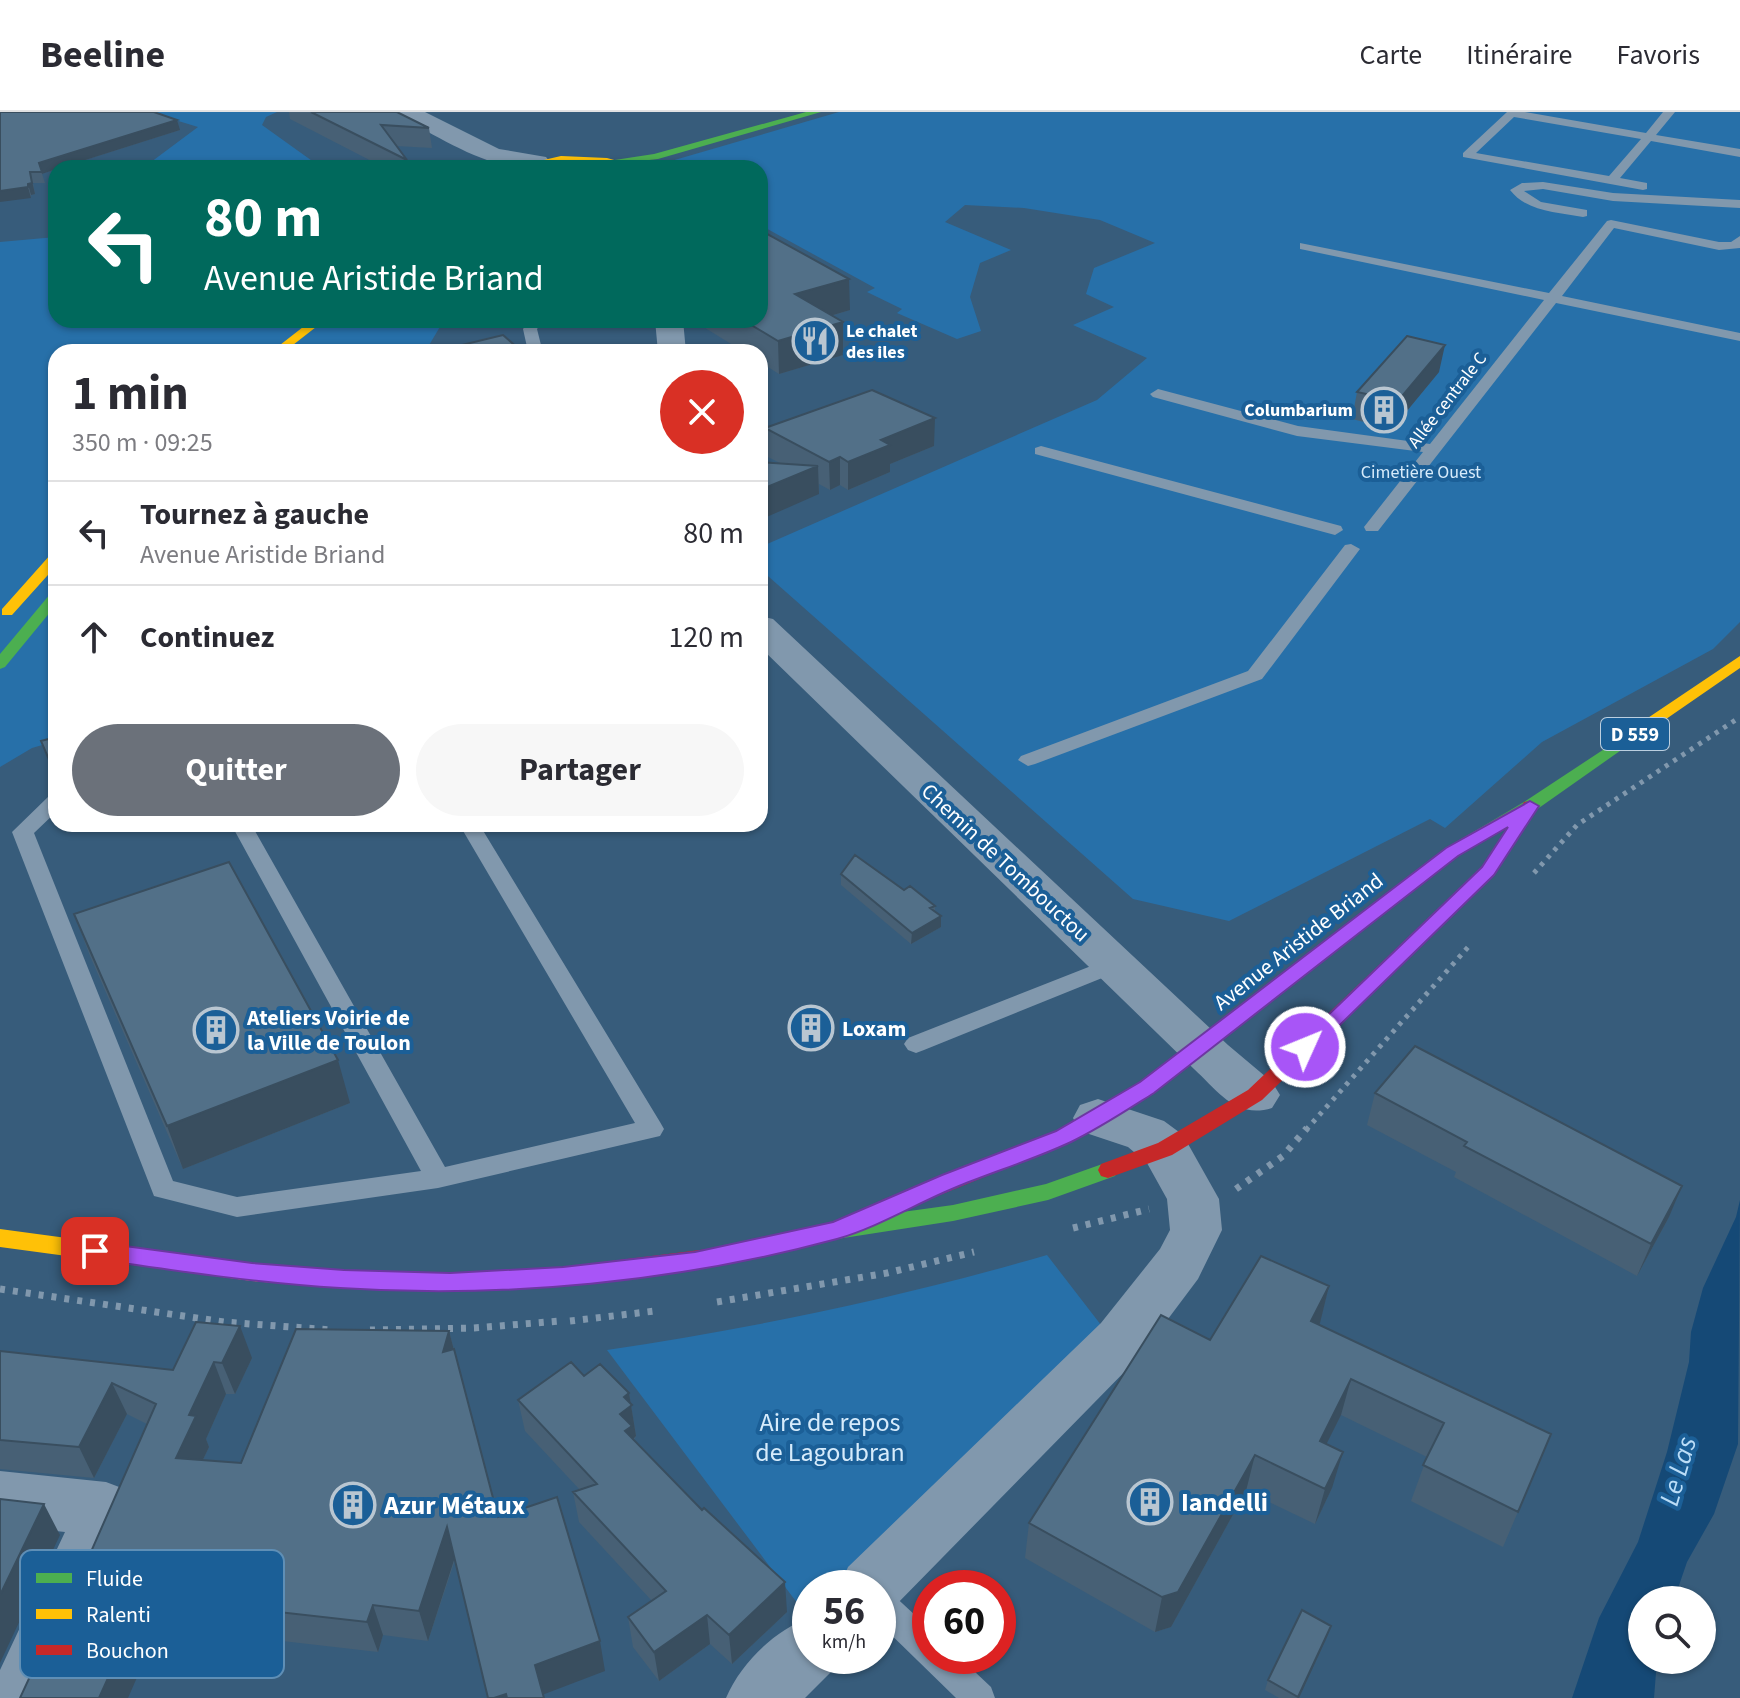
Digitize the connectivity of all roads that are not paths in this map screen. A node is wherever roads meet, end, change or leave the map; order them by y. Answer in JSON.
{"nodes":[{"id":1,"x":408,"y":112,"type":"edge"},
{"id":2,"x":816,"y":112,"type":"edge"},
{"id":3,"x":1669,"y":112,"type":"edge"},
{"id":4,"x":1512,"y":113,"type":"edge"},
{"id":5,"x":1649,"y":137,"type":"junction"},
{"id":6,"x":1740,"y":153,"type":"edge"},
{"id":7,"x":493,"y":160,"type":"edge"},
{"id":8,"x":557,"y":160,"type":"edge"},
{"id":9,"x":601,"y":160,"type":"edge"},
{"id":10,"x":624,"y":160,"type":"edge"},
{"id":11,"x":1612,"y":181,"type":"junction"},
{"id":12,"x":1740,"y":204,"type":"edge"},
{"id":13,"x":1583,"y":213,"type":"dead end"},
{"id":14,"x":1740,"y":240,"type":"edge"},
{"id":15,"x":1305,"y":246,"type":"dead end"},
{"id":16,"x":1553,"y":298,"type":"junction"},
{"id":17,"x":304,"y":328,"type":"edge"},
{"id":18,"x":1740,"y":337,"type":"edge"},
{"id":19,"x":275,"y":344,"type":"edge"},
{"id":20,"x":1158,"y":394,"type":"dead end"},
{"id":21,"x":1434,"y":449,"type":"junction"},
{"id":22,"x":1041,"y":451,"type":"dead end"},
{"id":23,"x":1372,"y":527,"type":"dead end"},
{"id":24,"x":1335,"y":530,"type":"dead end"},
{"id":25,"x":1351,"y":549,"type":"dead end"},
{"id":26,"x":48,"y":566,"type":"edge"},
{"id":27,"x":48,"y":606,"type":"edge"},
{"id":28,"x":0,"y":620,"type":"edge"},
{"id":29,"x":768,"y":635,"type":"edge"},
{"id":30,"x":1740,"y":661,"type":"edge"},
{"id":31,"x":0,"y":664,"type":"edge"},
{"id":32,"x":1028,"y":760,"type":"dead end"},
{"id":33,"x":1530,"y":806,"type":"junction"},
{"id":34,"x":48,"y":808,"type":"edge"},
{"id":35,"x":245,"y":832,"type":"edge"},
{"id":36,"x":474,"y":832,"type":"edge"},
{"id":37,"x":1114,"y":965,"type":"junction"},
{"id":38,"x":916,"y":1044,"type":"dead end"},
{"id":39,"x":1200,"y":1047,"type":"junction"},
{"id":40,"x":1255,"y":1095,"type":"junction"},
{"id":41,"x":1098,"y":1118,"type":"junction"},
{"id":42,"x":1165,"y":1149,"type":"junction"},
{"id":43,"x":438,"y":1178,"type":"junction"},
{"id":44,"x":837,"y":1230,"type":"junction"},
{"id":45,"x":0,"y":1238,"type":"edge"},
{"id":46,"x":0,"y":1498,"type":"edge"},
{"id":47,"x":88,"y":1550,"type":"edge"},
{"id":48,"x":888,"y":1570,"type":"edge"},
{"id":49,"x":896,"y":1618,"type":"edge"},
{"id":50,"x":912,"y":1634,"type":"edge"},
{"id":51,"x":792,"y":1666,"type":"edge"},
{"id":52,"x":954,"y":1674,"type":"edge"},
{"id":53,"x":30,"y":1678,"type":"edge"},
{"id":54,"x":21,"y":1698,"type":"edge"},
{"id":55,"x":759,"y":1698,"type":"edge"},
{"id":56,"x":979,"y":1698,"type":"edge"}],
"edges":[{"from":1,"to":7,"type":"street"},
{"from":2,"to":10,"type":"main road"},
{"from":3,"to":5,"type":"lane"},
{"from":4,"to":5,"type":"lane"},
{"from":4,"to":11,"type":"lane"},
{"from":5,"to":6,"type":"lane"},
{"from":5,"to":11,"type":"lane"},
{"from":8,"to":9,"type":"main road"},
{"from":11,"to":12,"type":"lane"},
{"from":12,"to":13,"type":"lane"},
{"from":14,"to":16,"type":"lane","name":"Allée centrale C"},
{"from":15,"to":16,"type":"lane"},
{"from":16,"to":18,"type":"lane"},
{"from":16,"to":21,"type":"lane","name":"Allée centrale C"},
{"from":17,"to":19,"type":"main road"},
{"from":20,"to":21,"type":"lane"},
{"from":21,"to":23,"type":"lane","name":"Allée centrale C"},
{"from":22,"to":24,"type":"lane"},
{"from":25,"to":32,"type":"lane"},
{"from":26,"to":28,"type":"main road"},
{"from":27,"to":31,"type":"main road"},
{"from":29,"to":37,"type":"street","name":"Chemin de Tombouctou"},
{"from":30,"to":33,"type":"main road","name":"Avenue Aristide Briand","number":"D 559"},
{"from":33,"to":39,"type":"main road","name":"Avenue Aristide Briand","number":"D 559"},
{"from":33,"to":40,"type":"main road","name":"Avenue Aristide Briand","number":"D 559"},
{"from":34,"to":43,"type":"lane"},
{"from":35,"to":43,"type":"lane"},
{"from":36,"to":43,"type":"lane"},
{"from":37,"to":38,"type":"lane"},
{"from":37,"to":39,"type":"street","name":"Chemin de Tombouctou"},
{"from":39,"to":40,"type":"street","name":"Chemin de Tombouctou"},
{"from":39,"to":41,"type":"main road","name":"Avenue Aristide Briand","number":"D 559"},
{"from":40,"to":42,"type":"main road","name":"Avenue Aristide Briand","number":"D 559"},
{"from":41,"to":42,"type":"street"},
{"from":41,"to":44,"type":"main road","number":"D 559"},
{"from":42,"to":44,"type":"main road","number":"D 559"},
{"from":42,"to":48,"type":"street"},
{"from":44,"to":45,"type":"main road","number":"D 559"},
{"from":46,"to":47,"type":"street"},
{"from":49,"to":50,"type":"lane"},
{"from":51,"to":55,"type":"street"},
{"from":52,"to":56,"type":"lane"},
{"from":53,"to":54,"type":"street"}]}
